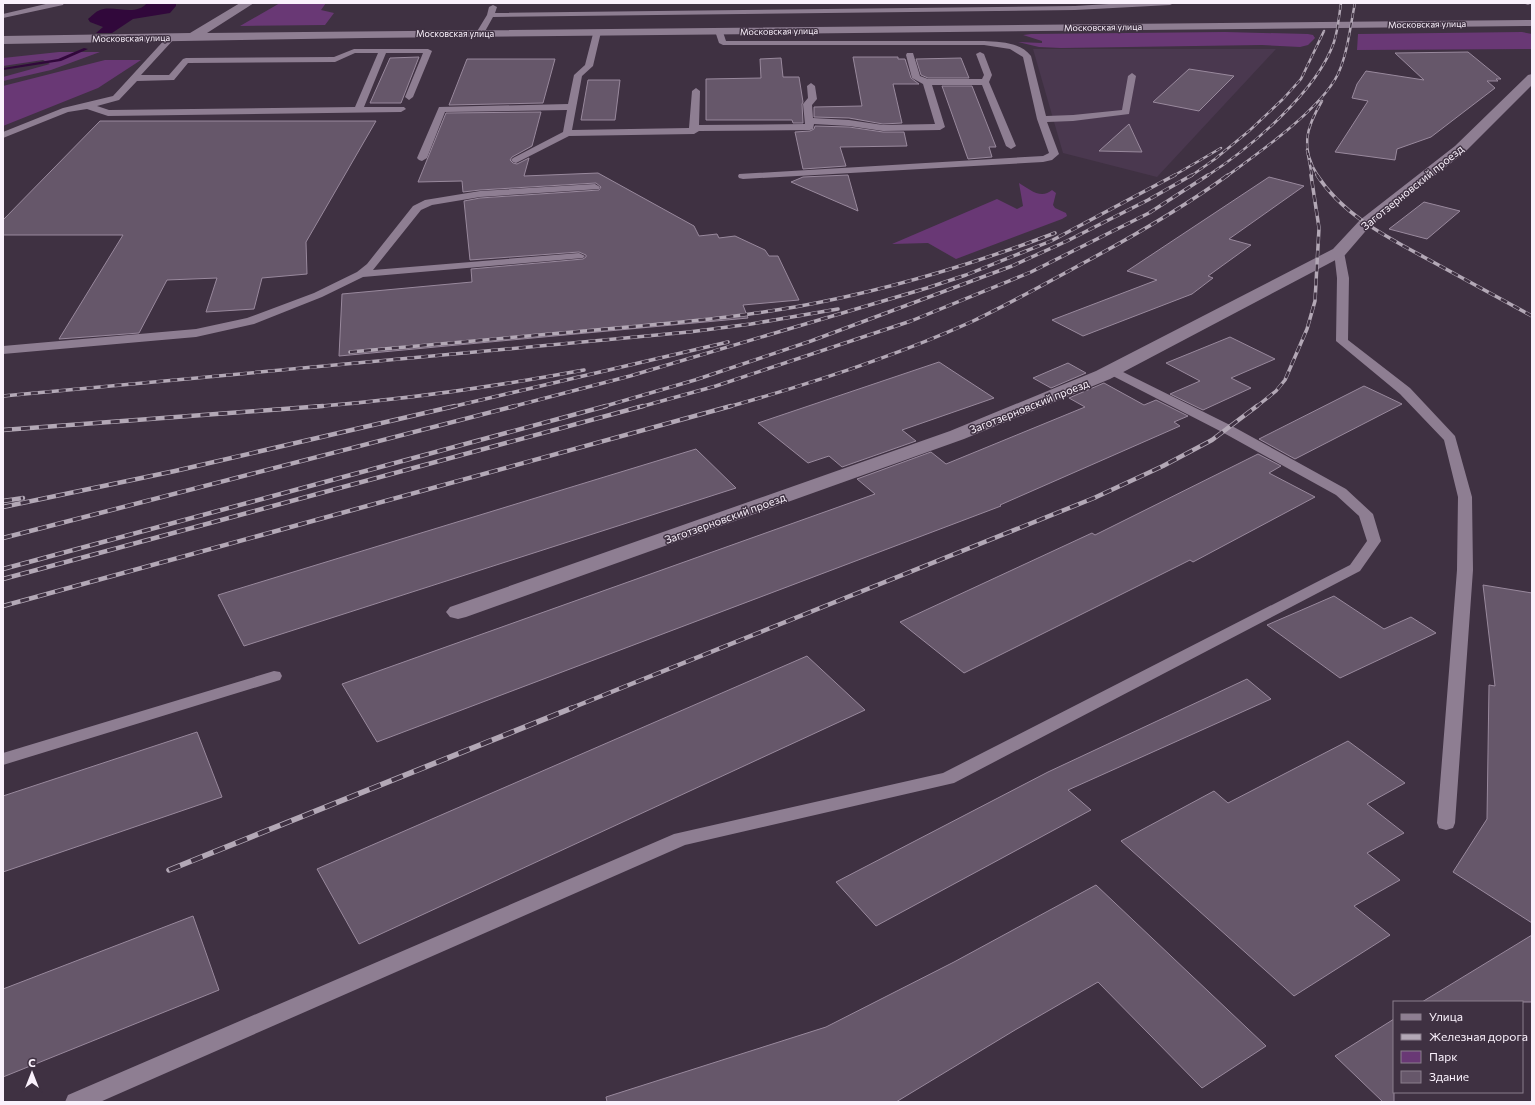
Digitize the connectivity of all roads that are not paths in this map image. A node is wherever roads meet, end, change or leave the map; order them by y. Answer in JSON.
{"nodes":[{"id":1,"x":60,"y":3,"type":"edge"},
{"id":2,"x":248,"y":3,"type":"edge"},
{"id":3,"x":1170,"y":3,"type":"edge"},
{"id":4,"x":494,"y":6,"type":"dead end"},
{"id":5,"x":3,"y":16,"type":"edge"},
{"id":6,"x":491,"y":16,"type":"junction"},
{"id":7,"x":675,"y":22,"type":"junction"},
{"id":8,"x":1532,"y":23,"type":"edge"},
{"id":9,"x":720,"y":31,"type":"junction"},
{"id":10,"x":597,"y":32,"type":"junction"},
{"id":11,"x":480,"y":33,"type":"junction"},
{"id":12,"x":365,"y":34,"type":"junction"},
{"id":13,"x":171,"y":38,"type":"junction"},
{"id":14,"x":191,"y":38,"type":"junction"},
{"id":15,"x":3,"y":41,"type":"edge"},
{"id":16,"x":354,"y":51,"type":"junction"},
{"id":17,"x":383,"y":51,"type":"junction"},
{"id":18,"x":980,"y":54,"type":"dead end"},
{"id":19,"x":910,"y":55,"type":"dead end"},
{"id":20,"x":1132,"y":76,"type":"dead end"},
{"id":21,"x":133,"y":78,"type":"junction"},
{"id":22,"x":1532,"y":78,"type":"edge"},
{"id":23,"x":927,"y":82,"type":"junction"},
{"id":24,"x":985,"y":82,"type":"junction"},
{"id":25,"x":811,"y":86,"type":"dead end"},
{"id":26,"x":696,"y":91,"type":"dead end"},
{"id":27,"x":409,"y":97,"type":"dead end"},
{"id":28,"x":88,"y":106,"type":"junction"},
{"id":29,"x":572,"y":107,"type":"junction"},
{"id":30,"x":401,"y":109,"type":"dead end"},
{"id":31,"x":358,"y":110,"type":"junction"},
{"id":32,"x":1042,"y":119,"type":"junction"},
{"id":33,"x":809,"y":121,"type":"junction"},
{"id":34,"x":694,"y":128,"type":"junction"},
{"id":35,"x":567,"y":133,"type":"junction"},
{"id":36,"x":3,"y":135,"type":"edge"},
{"id":37,"x":1011,"y":146,"type":"dead end"},
{"id":38,"x":422,"y":158,"type":"dead end"},
{"id":39,"x":516,"y":160,"type":"dead end"},
{"id":40,"x":743,"y":176,"type":"dead end"},
{"id":41,"x":595,"y":187,"type":"dead end"},
{"id":42,"x":1339,"y":252,"type":"junction"},
{"id":43,"x":579,"y":256,"type":"dead end"},
{"id":44,"x":361,"y":274,"type":"junction"},
{"id":45,"x":3,"y":350,"type":"edge"},
{"id":46,"x":1112,"y":371,"type":"junction"},
{"id":47,"x":458,"y":612,"type":"dead end"},
{"id":48,"x":274,"y":676,"type":"dead end"},
{"id":49,"x":3,"y":759,"type":"edge"},
{"id":50,"x":1446,"y":823,"type":"dead end"},
{"id":51,"x":76,"y":1102,"type":"edge"}],
"edges":[{"from":1,"to":5,"type":"lane"},
{"from":2,"to":14,"type":"main road"},
{"from":3,"to":7,"type":"lane"},
{"from":4,"to":6,"type":"lane"},
{"from":6,"to":7,"type":"lane"},
{"from":6,"to":11,"type":"lane"},
{"from":7,"to":9,"type":"main road","name":"Московская улица"},
{"from":7,"to":10,"type":"main road","name":"Московская улица"},
{"from":8,"to":9,"type":"main road","name":"Московская улица"},
{"from":9,"to":32,"type":"lane"},
{"from":10,"to":11,"type":"main road","name":"Московская улица"},
{"from":10,"to":29,"type":"lane"},
{"from":11,"to":12,"type":"main road","name":"Московская улица"},
{"from":12,"to":14,"type":"main road","name":"Московская улица"},
{"from":12,"to":16,"type":"lane"},
{"from":13,"to":14,"type":"main road","name":"Московская улица"},
{"from":13,"to":15,"type":"main road","name":"Московская улица"},
{"from":13,"to":21,"type":"lane"},
{"from":16,"to":17,"type":"lane"},
{"from":16,"to":21,"type":"lane"},
{"from":17,"to":27,"type":"lane"},
{"from":17,"to":31,"type":"lane"},
{"from":18,"to":24,"type":"lane"},
{"from":19,"to":23,"type":"lane"},
{"from":20,"to":32,"type":"lane"},
{"from":21,"to":28,"type":"lane"},
{"from":22,"to":42,"type":"main road","name":"Заготзерновский проезд"},
{"from":23,"to":24,"type":"lane"},
{"from":23,"to":33,"type":"lane"},
{"from":24,"to":37,"type":"lane"},
{"from":25,"to":33,"type":"lane"},
{"from":26,"to":34,"type":"lane"},
{"from":28,"to":31,"type":"lane"},
{"from":28,"to":36,"type":"lane"},
{"from":29,"to":35,"type":"lane"},
{"from":29,"to":38,"type":"lane"},
{"from":30,"to":31,"type":"lane"},
{"from":32,"to":40,"type":"lane"},
{"from":33,"to":34,"type":"lane"},
{"from":34,"to":35,"type":"lane"},
{"from":35,"to":39,"type":"lane"},
{"from":41,"to":44,"type":"lane"},
{"from":42,"to":46,"type":"main road","name":"Заготзерновский проезд"},
{"from":42,"to":50,"type":"lane"},
{"from":43,"to":44,"type":"lane"},
{"from":44,"to":45,"type":"lane"},
{"from":46,"to":47,"type":"main road","name":"Заготзерновский проезд"},
{"from":46,"to":51,"type":"lane"},
{"from":48,"to":49,"type":"lane"}]}
